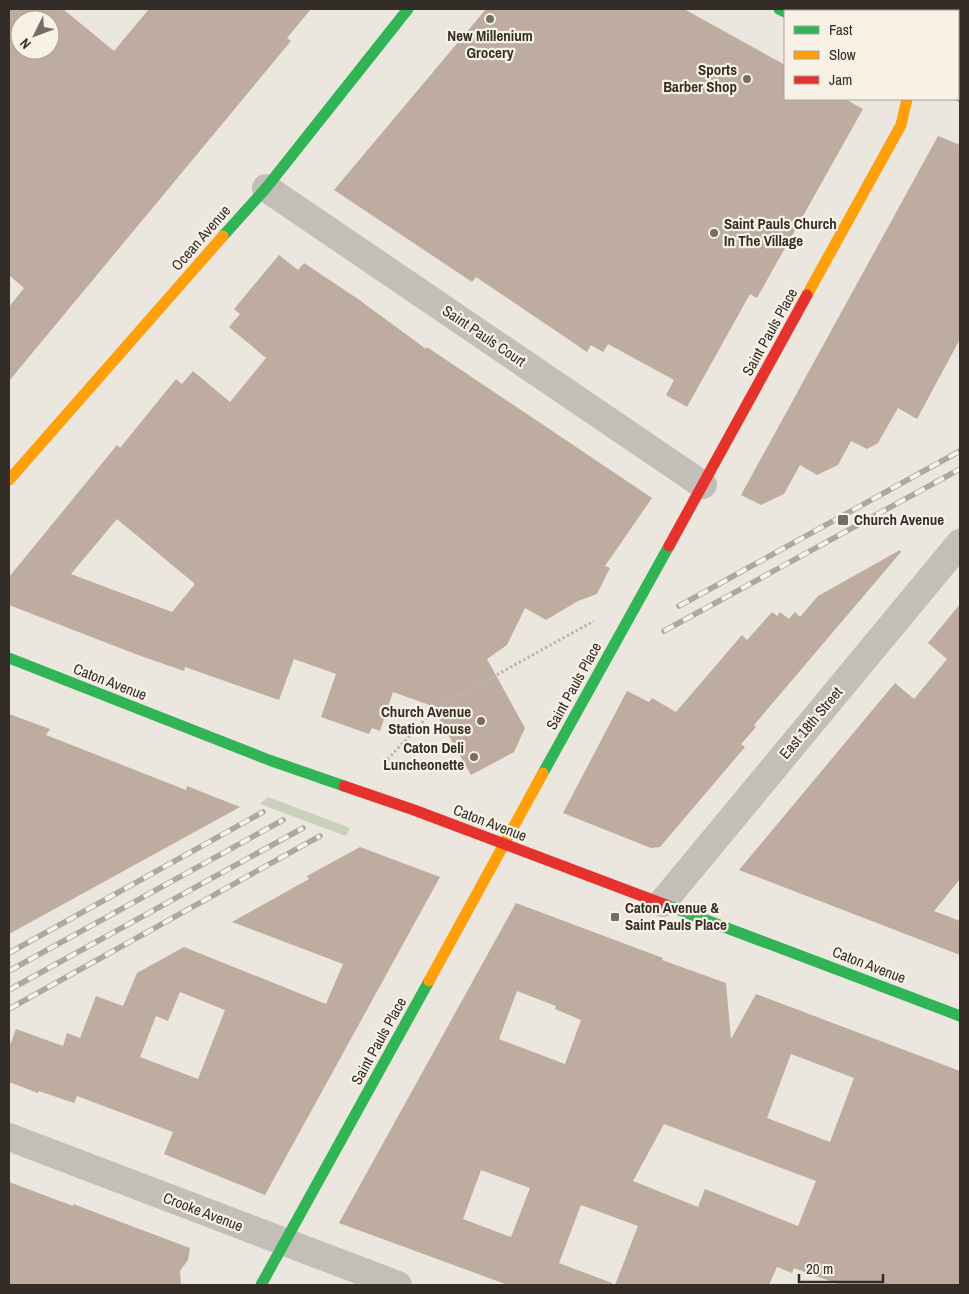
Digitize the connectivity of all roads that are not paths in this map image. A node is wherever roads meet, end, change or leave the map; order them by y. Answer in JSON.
{"nodes":[{"id":1,"x":408,"y":9,"type":"edge"},
{"id":2,"x":907,"y":100,"type":"edge"},
{"id":3,"x":266,"y":188,"type":"junction"},
{"id":4,"x":9,"y":480,"type":"edge"},
{"id":5,"x":703,"y":485,"type":"junction"},
{"id":6,"x":960,"y":543,"type":"edge"},
{"id":7,"x":9,"y":658,"type":"edge"},
{"id":8,"x":504,"y":844,"type":"junction"},
{"id":9,"x":662,"y":903,"type":"junction"},
{"id":10,"x":960,"y":1016,"type":"edge"},
{"id":11,"x":9,"y":1137,"type":"edge"},
{"id":12,"x":284,"y":1243,"type":"junction"},
{"id":13,"x":261,"y":1285,"type":"edge"},
{"id":14,"x":398,"y":1285,"type":"edge"}],
"edges":[{"from":1,"to":3,"type":"main road","name":"Ocean Avenue"},
{"from":2,"to":5,"type":"main road","name":"Saint Pauls Place"},
{"from":3,"to":4,"type":"main road","name":"Ocean Avenue"},
{"from":3,"to":5,"type":"street","name":"Saint Pauls Court"},
{"from":5,"to":8,"type":"main road","name":"Saint Pauls Place"},
{"from":6,"to":9,"type":"street","name":"East 18th Street"},
{"from":7,"to":8,"type":"main road","name":"Caton Avenue"},
{"from":8,"to":9,"type":"main road","name":"Caton Avenue"},
{"from":8,"to":12,"type":"main road","name":"Saint Pauls Place"},
{"from":9,"to":10,"type":"main road","name":"Caton Avenue"},
{"from":11,"to":12,"type":"street","name":"Crooke Avenue"},
{"from":12,"to":13,"type":"main road","name":"Saint Pauls Place"},
{"from":12,"to":14,"type":"street","name":"Crooke Avenue"}]}
